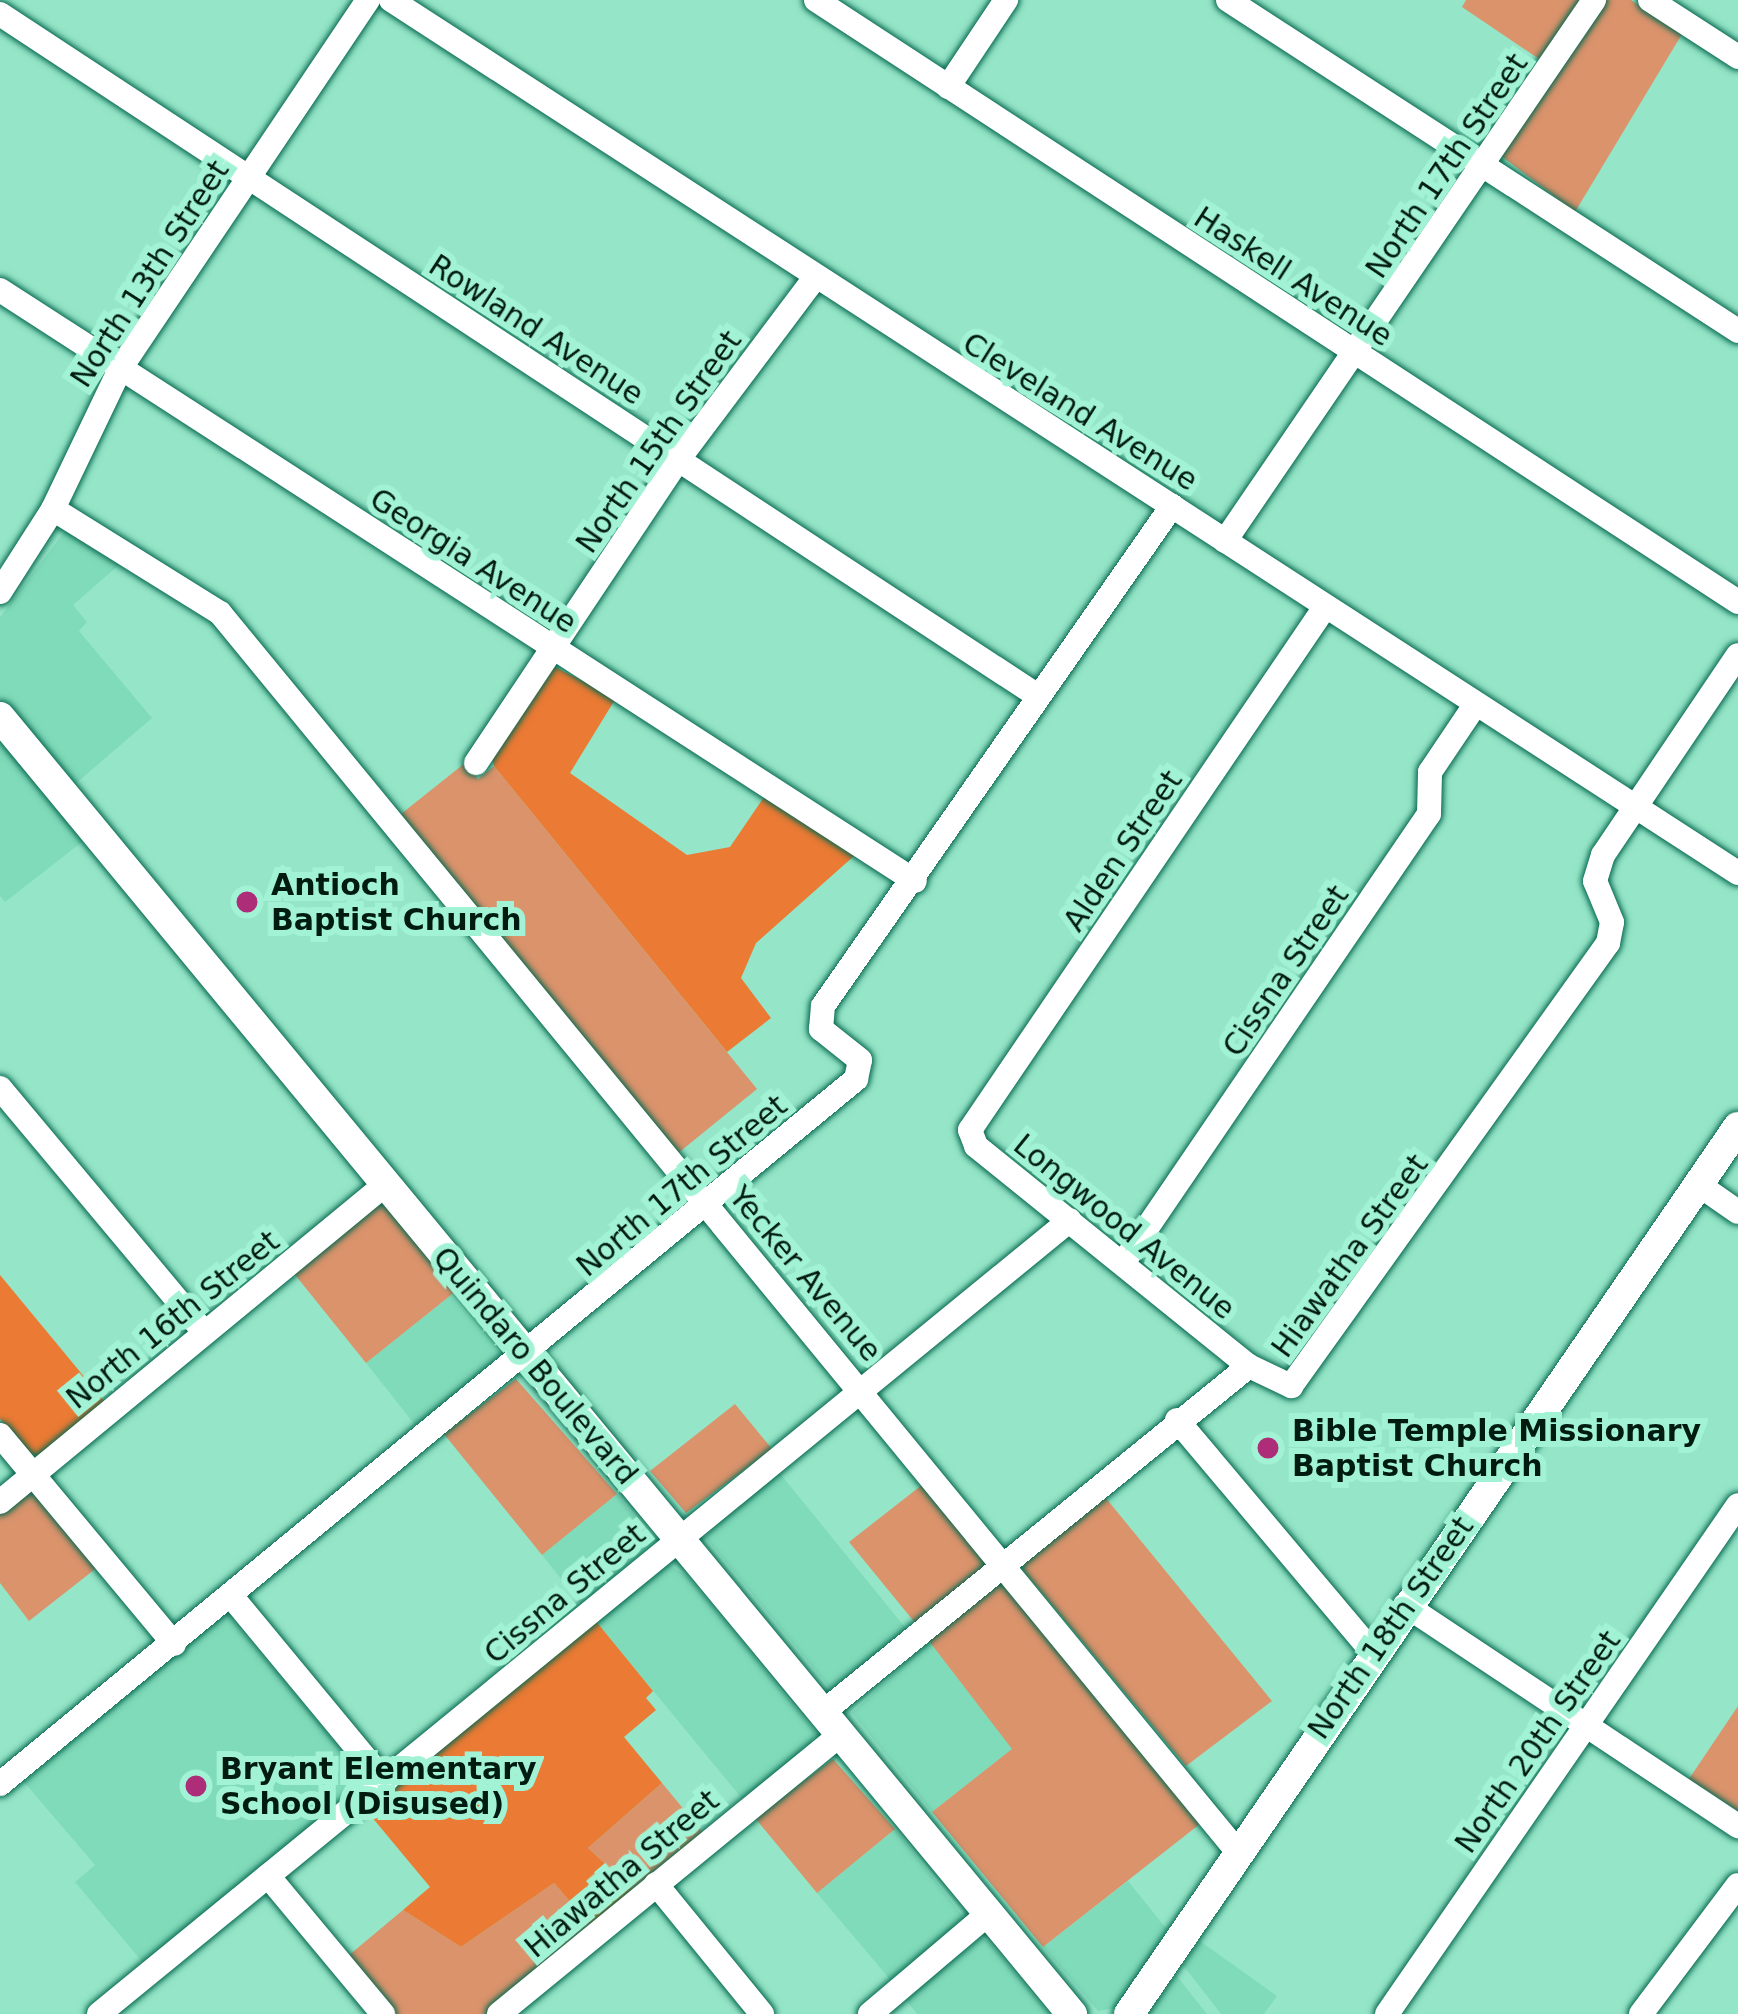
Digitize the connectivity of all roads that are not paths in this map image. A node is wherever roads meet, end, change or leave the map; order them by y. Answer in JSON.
{"nodes":[{"id":1,"x":368,"y":0,"type":"edge"},
{"id":2,"x":391,"y":0,"type":"edge"},
{"id":3,"x":816,"y":0,"type":"edge"},
{"id":4,"x":1006,"y":0,"type":"edge"},
{"id":5,"x":1228,"y":0,"type":"edge"},
{"id":6,"x":1594,"y":0,"type":"edge"},
{"id":7,"x":1650,"y":0,"type":"edge"},
{"id":8,"x":0,"y":14,"type":"edge"},
{"id":9,"x":1738,"y":57,"type":"edge"},
{"id":10,"x":948,"y":87,"type":"junction"},
{"id":11,"x":1483,"y":164,"type":"junction"},
{"id":12,"x":250,"y":177,"type":"junction"},
{"id":13,"x":814,"y":279,"type":"junction"},
{"id":14,"x":0,"y":290,"type":"edge"},
{"id":15,"x":1738,"y":331,"type":"edge"},
{"id":16,"x":1357,"y":354,"type":"junction"},
{"id":17,"x":120,"y":369,"type":"junction"},
{"id":18,"x":678,"y":460,"type":"junction"},
{"id":19,"x":1172,"y":506,"type":"junction"},
{"id":20,"x":53,"y":509,"type":"junction"},
{"id":21,"x":1225,"y":542,"type":"junction"},
{"id":22,"x":0,"y":592,"type":"edge"},
{"id":23,"x":1738,"y":602,"type":"edge"},
{"id":24,"x":1325,"y":607,"type":"junction"},
{"id":25,"x":552,"y":648,"type":"junction"},
{"id":26,"x":1738,"y":655,"type":"edge"},
{"id":27,"x":1038,"y":696,"type":"junction"},
{"id":28,"x":1475,"y":705,"type":"junction"},
{"id":29,"x":0,"y":717,"type":"edge"},
{"id":30,"x":476,"y":763,"type":"dead end"},
{"id":31,"x":1635,"y":806,"type":"junction"},
{"id":32,"x":1738,"y":873,"type":"edge"},
{"id":33,"x":915,"y":881,"type":"junction"},
{"id":34,"x":0,"y":1088,"type":"edge"},
{"id":35,"x":1738,"y":1126,"type":"edge"},
{"id":36,"x":970,"y":1130,"type":"joint"},
{"id":37,"x":384,"y":1185,"type":"junction"},
{"id":38,"x":1699,"y":1185,"type":"junction"},
{"id":39,"x":708,"y":1204,"type":"junction"},
{"id":40,"x":1738,"y":1212,"type":"edge"},
{"id":41,"x":1070,"y":1220,"type":"junction"},
{"id":42,"x":1123,"y":1262,"type":"junction"},
{"id":43,"x":204,"y":1332,"type":"junction"},
{"id":44,"x":526,"y":1355,"type":"junction"},
{"id":45,"x":1249,"y":1366,"type":"junction"},
{"id":46,"x":860,"y":1387,"type":"junction"},
{"id":47,"x":1177,"y":1420,"type":"junction"},
{"id":48,"x":0,"y":1435,"type":"edge"},
{"id":49,"x":33,"y":1474,"type":"junction"},
{"id":50,"x":0,"y":1502,"type":"edge"},
{"id":51,"x":1738,"y":1505,"type":"edge"},
{"id":52,"x":678,"y":1539,"type":"junction"},
{"id":53,"x":1006,"y":1564,"type":"junction"},
{"id":54,"x":232,"y":1597,"type":"junction"},
{"id":55,"x":1405,"y":1606,"type":"junction"},
{"id":56,"x":174,"y":1643,"type":"junction"},
{"id":57,"x":1372,"y":1653,"type":"junction"},
{"id":58,"x":831,"y":1724,"type":"junction"},
{"id":59,"x":1588,"y":1725,"type":"junction"},
{"id":60,"x":386,"y":1782,"type":"junction"},
{"id":61,"x":0,"y":1784,"type":"edge"},
{"id":62,"x":1738,"y":1826,"type":"edge"},
{"id":63,"x":1237,"y":1851,"type":"junction"},
{"id":64,"x":268,"y":1876,"type":"junction"},
{"id":65,"x":656,"y":1885,"type":"junction"},
{"id":66,"x":1738,"y":1885,"type":"edge"},
{"id":67,"x":988,"y":1914,"type":"junction"},
{"id":68,"x":99,"y":2014,"type":"edge"},
{"id":69,"x":383,"y":2014,"type":"edge"},
{"id":70,"x":499,"y":2014,"type":"edge"},
{"id":71,"x":762,"y":2014,"type":"edge"},
{"id":72,"x":870,"y":2014,"type":"edge"},
{"id":73,"x":1072,"y":2014,"type":"edge"},
{"id":74,"x":1130,"y":2014,"type":"edge"},
{"id":75,"x":1387,"y":2014,"type":"edge"},
{"id":76,"x":1641,"y":2014,"type":"edge"}],
"edges":[{"from":1,"to":12,"type":"street","name":"North 13th Street"},
{"from":2,"to":13,"type":"street","name":"Cleveland Avenue"},
{"from":3,"to":10,"type":"street","name":"Haskell Avenue"},
{"from":4,"to":10,"type":"street"},
{"from":5,"to":11,"type":"street"},
{"from":6,"to":11,"type":"street","name":"North 17th Street"},
{"from":7,"to":9,"type":"street"},
{"from":8,"to":12,"type":"street","name":"Rowland Avenue"},
{"from":10,"to":16,"type":"street","name":"Haskell Avenue"},
{"from":11,"to":15,"type":"street"},
{"from":11,"to":16,"type":"street","name":"North 17th Street"},
{"from":12,"to":17,"type":"street","name":"North 13th Street"},
{"from":12,"to":18,"type":"street","name":"Rowland Avenue"},
{"from":13,"to":18,"type":"street","name":"North 15th Street"},
{"from":13,"to":19,"type":"street","name":"Cleveland Avenue"},
{"from":14,"to":17,"type":"street","name":"Georgia Avenue"},
{"from":16,"to":21,"type":"street","name":"North 17th Street"},
{"from":16,"to":23,"type":"street","name":"Haskell Avenue"},
{"from":17,"to":20,"type":"street","name":"North 13th Street"},
{"from":17,"to":25,"type":"street","name":"Georgia Avenue"},
{"from":18,"to":25,"type":"street","name":"North 15th Street"},
{"from":18,"to":27,"type":"street","name":"Rowland Avenue"},
{"from":19,"to":21,"type":"street","name":"Cleveland Avenue"},
{"from":19,"to":27,"type":"street","name":"North 17th Street"},
{"from":20,"to":22,"type":"street","name":"North 13th Street"},
{"from":20,"to":39,"type":"street","name":"Yecker Avenue"},
{"from":21,"to":24,"type":"street","name":"Cleveland Avenue"},
{"from":24,"to":28,"type":"street","name":"Cleveland Avenue"},
{"from":24,"to":36,"type":"street","name":"Alden Street"},
{"from":25,"to":30,"type":"street","name":"North 15th Street"},
{"from":25,"to":33,"type":"street","name":"Georgia Avenue"},
{"from":26,"to":31,"type":"street","name":"Hiawatha Street"},
{"from":27,"to":33,"type":"street","name":"North 17th Street"},
{"from":28,"to":31,"type":"street","name":"Cleveland Avenue"},
{"from":28,"to":42,"type":"street","name":"Cissna Street"},
{"from":29,"to":37,"type":"main road","name":"Quindaro Boulevard"},
{"from":31,"to":32,"type":"street","name":"Cleveland Avenue"},
{"from":31,"to":45,"type":"street","name":"Hiawatha Street"},
{"from":33,"to":39,"type":"street","name":"North 17th Street"},
{"from":34,"to":43,"type":"street"},
{"from":35,"to":38,"type":"main road","name":"North 18th Street"},
{"from":36,"to":41,"type":"street","name":"Longwood Avenue"},
{"from":37,"to":43,"type":"street","name":"North 16th Street"},
{"from":37,"to":44,"type":"main road","name":"Quindaro Boulevard"},
{"from":38,"to":40,"type":"street"},
{"from":38,"to":55,"type":"main road","name":"North 18th Street"},
{"from":39,"to":44,"type":"street","name":"North 17th Street"},
{"from":39,"to":46,"type":"street","name":"Yecker Avenue"},
{"from":41,"to":42,"type":"street","name":"Longwood Avenue"},
{"from":41,"to":46,"type":"street","name":"Cissna Street"},
{"from":42,"to":45,"type":"street","name":"Longwood Avenue"},
{"from":43,"to":49,"type":"street","name":"North 16th Street"},
{"from":44,"to":52,"type":"main road","name":"Quindaro Boulevard"},
{"from":44,"to":54,"type":"street","name":"North 17th Street"},
{"from":45,"to":47,"type":"street","name":"Hiawatha Street"},
{"from":46,"to":52,"type":"street","name":"Cissna Street"},
{"from":46,"to":53,"type":"street","name":"Yecker Avenue"},
{"from":47,"to":53,"type":"street","name":"Hiawatha Street"},
{"from":47,"to":57,"type":"street"},
{"from":48,"to":49,"type":"street"},
{"from":49,"to":50,"type":"street","name":"North 16th Street"},
{"from":49,"to":56,"type":"street"},
{"from":51,"to":59,"type":"street","name":"North 20th Street"},
{"from":52,"to":58,"type":"main road","name":"Quindaro Boulevard"},
{"from":52,"to":60,"type":"street","name":"Cissna Street"},
{"from":53,"to":58,"type":"street","name":"Hiawatha Street"},
{"from":53,"to":63,"type":"street","name":"Yecker Avenue"},
{"from":54,"to":56,"type":"street","name":"North 17th Street"},
{"from":54,"to":60,"type":"street"},
{"from":55,"to":57,"type":"main road","name":"North 18th Street"},
{"from":55,"to":59,"type":"street"},
{"from":56,"to":61,"type":"street","name":"North 17th Street"},
{"from":57,"to":63,"type":"main road","name":"North 18th Street"},
{"from":58,"to":65,"type":"street","name":"Hiawatha Street"},
{"from":58,"to":67,"type":"main road","name":"Quindaro Boulevard"},
{"from":59,"to":62,"type":"street"},
{"from":59,"to":75,"type":"street","name":"North 20th Street"},
{"from":60,"to":64,"type":"street","name":"Cissna Street"},
{"from":63,"to":74,"type":"main road","name":"North 18th Street"},
{"from":64,"to":68,"type":"street","name":"Cissna Street"},
{"from":64,"to":69,"type":"street"},
{"from":65,"to":70,"type":"street","name":"Hiawatha Street"},
{"from":65,"to":71,"type":"street"},
{"from":66,"to":76,"type":"street"},
{"from":67,"to":72,"type":"street"},
{"from":67,"to":73,"type":"main road","name":"Quindaro Boulevard"}]}
